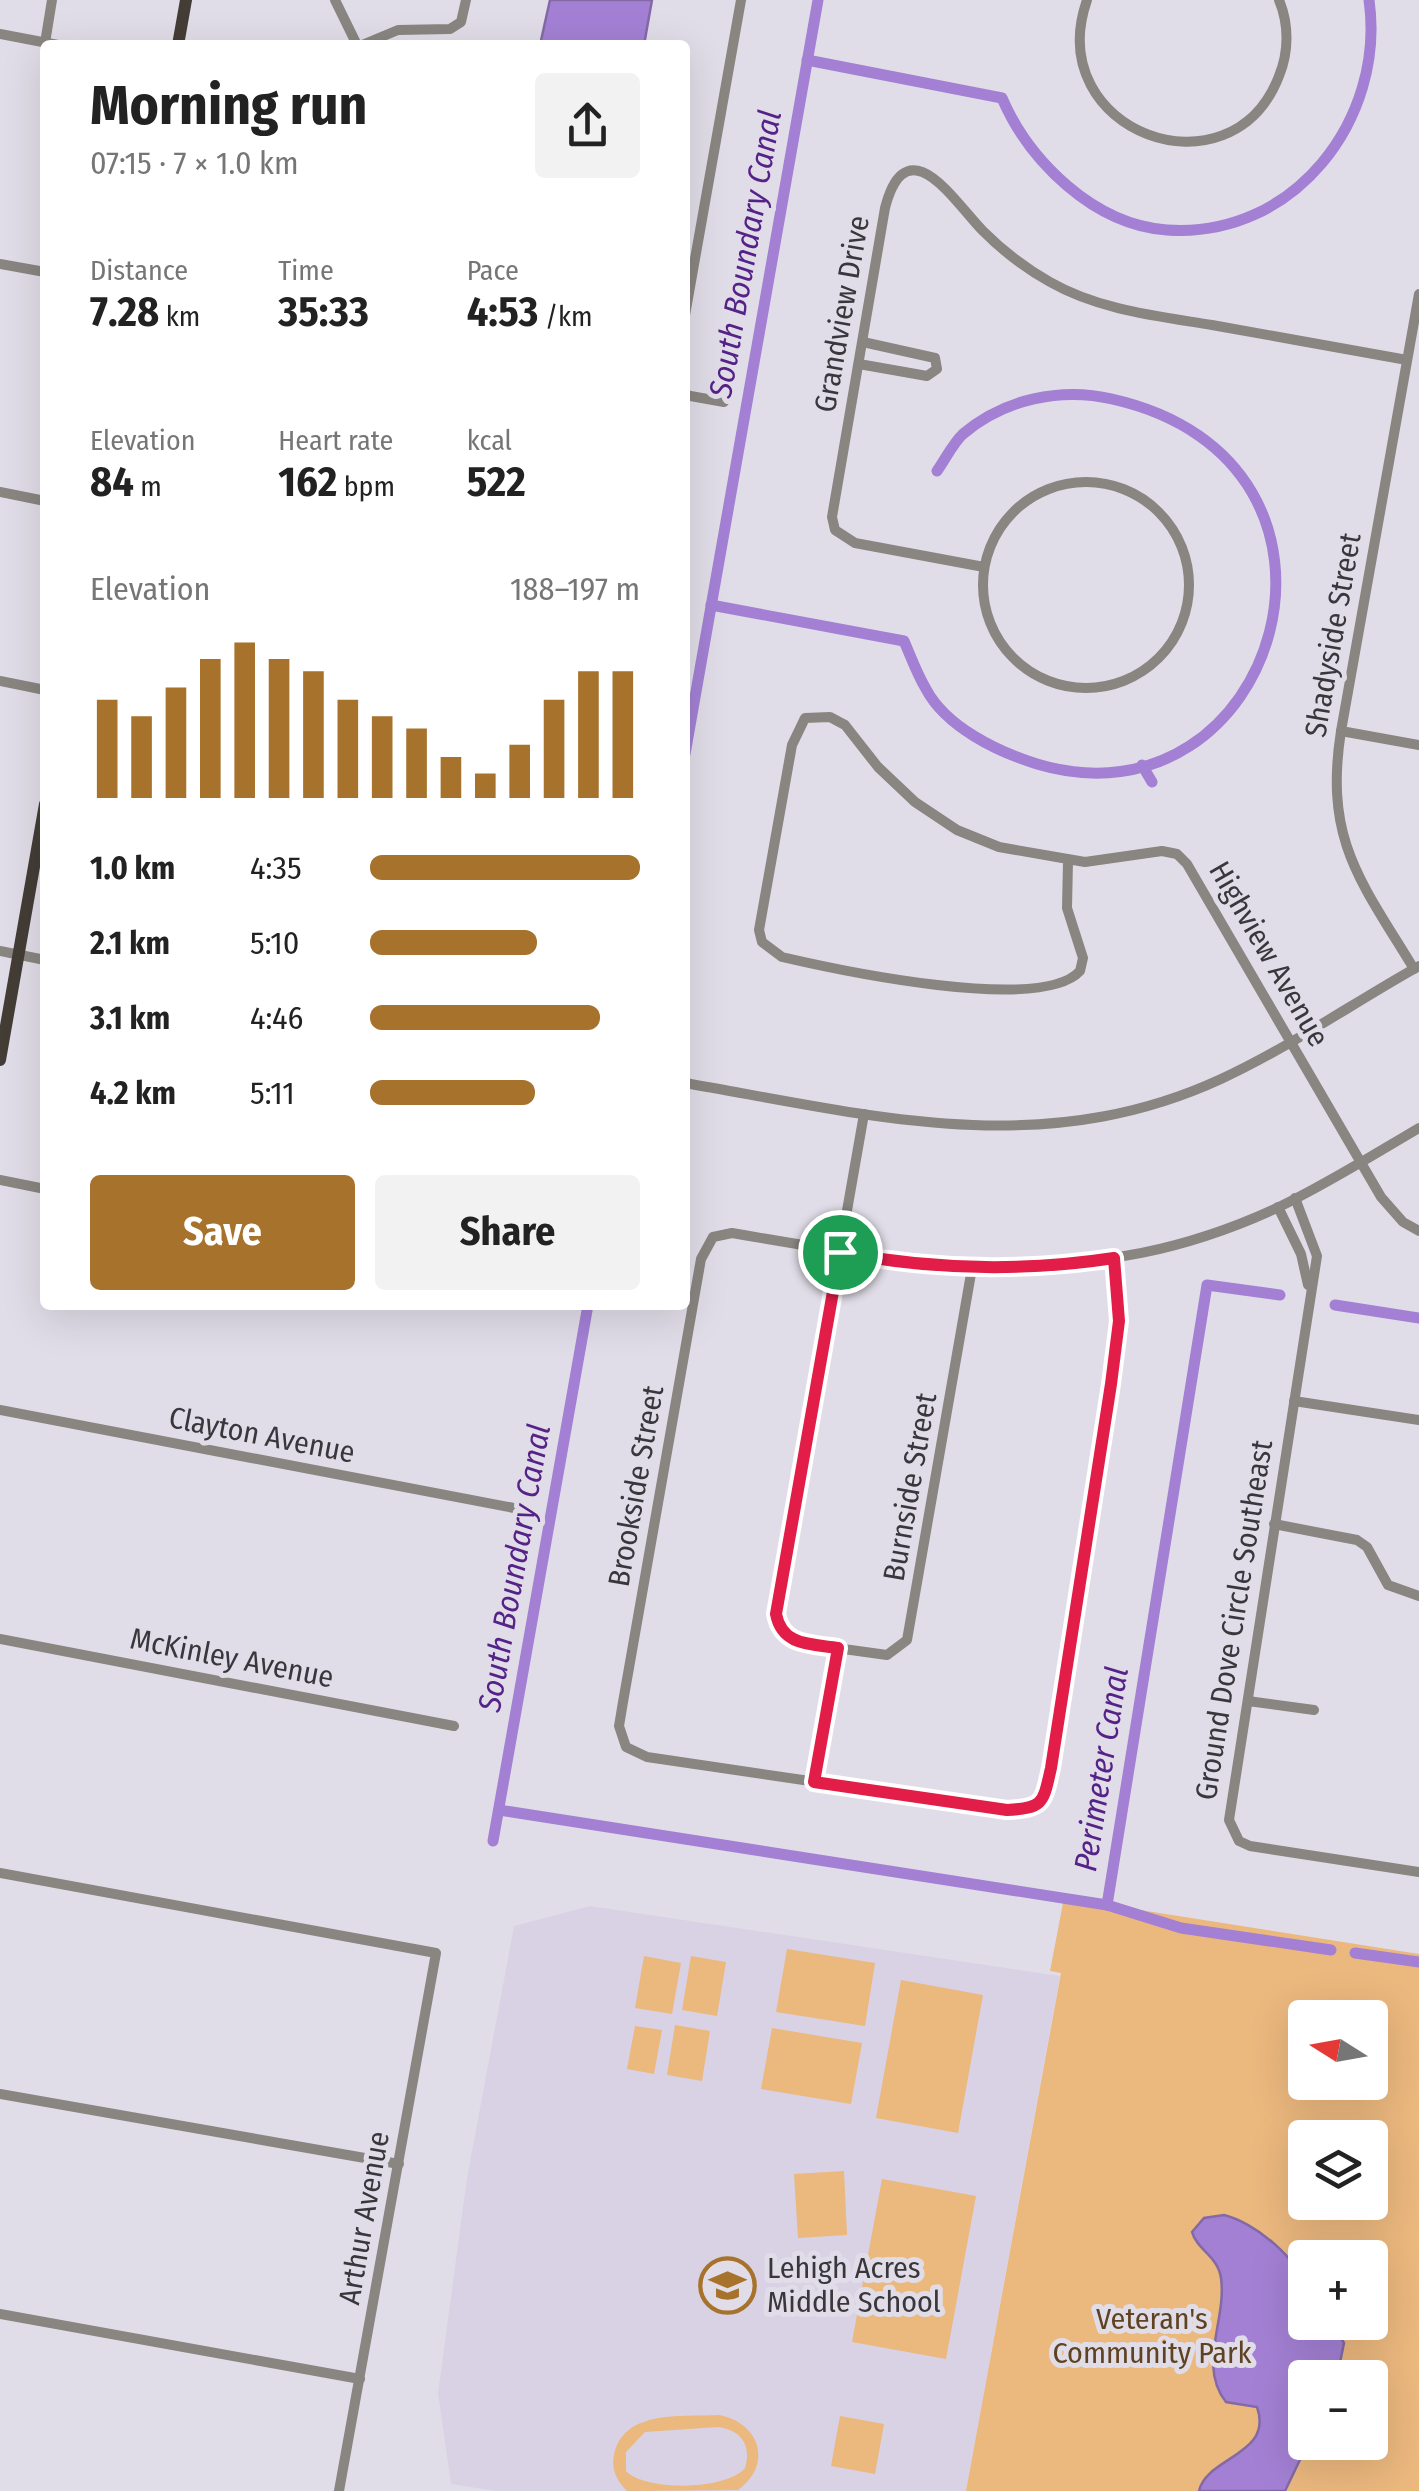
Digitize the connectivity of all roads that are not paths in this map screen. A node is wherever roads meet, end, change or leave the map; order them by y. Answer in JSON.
{"nodes":[{"id":1,"x":52,"y":0,"type":"edge"},
{"id":2,"x":186,"y":0,"type":"edge"},
{"id":3,"x":335,"y":0,"type":"edge"},
{"id":4,"x":466,"y":0,"type":"edge"},
{"id":5,"x":741,"y":0,"type":"edge"},
{"id":6,"x":1087,"y":0,"type":"edge"},
{"id":7,"x":1279,"y":0,"type":"edge"},
{"id":8,"x":0,"y":34,"type":"edge"},
{"id":9,"x":45,"y":40,"type":"edge"},
{"id":10,"x":179,"y":40,"type":"edge"},
{"id":11,"x":355,"y":40,"type":"edge"},
{"id":12,"x":372,"y":40,"type":"edge"},
{"id":13,"x":40,"y":41,"type":"edge"},
{"id":14,"x":0,"y":264,"type":"edge"},
{"id":15,"x":40,"y":271,"type":"edge"},
{"id":16,"x":690,"y":287,"type":"edge"},
{"id":17,"x":1419,"y":294,"type":"edge"},
{"id":18,"x":863,"y":342,"type":"junction"},
{"id":19,"x":1408,"y":360,"type":"junction"},
{"id":20,"x":859,"y":364,"type":"junction"},
{"id":21,"x":690,"y":395,"type":"edge"},
{"id":22,"x":724,"y":402,"type":"dead end"},
{"id":23,"x":0,"y":492,"type":"edge"},
{"id":24,"x":40,"y":500,"type":"edge"},
{"id":25,"x":984,"y":567,"type":"junction"},
{"id":26,"x":0,"y":681,"type":"edge"},
{"id":27,"x":40,"y":689,"type":"edge"},
{"id":28,"x":1341,"y":731,"type":"junction"},
{"id":29,"x":1419,"y":745,"type":"edge"},
{"id":30,"x":40,"y":833,"type":"edge"},
{"id":31,"x":1068,"y":861,"type":"junction"},
{"id":32,"x":0,"y":951,"type":"edge"},
{"id":33,"x":19,"y":956,"type":"junction"},
{"id":34,"x":40,"y":959,"type":"edge"},
{"id":35,"x":1416,"y":967,"type":"edge"},
{"id":36,"x":1292,"y":1041,"type":"junction"},
{"id":37,"x":0,"y":1060,"type":"edge"},
{"id":38,"x":690,"y":1083,"type":"edge"},
{"id":39,"x":864,"y":1114,"type":"junction"},
{"id":40,"x":1419,"y":1128,"type":"edge"},
{"id":41,"x":1361,"y":1162,"type":"junction"},
{"id":42,"x":0,"y":1180,"type":"edge"},
{"id":43,"x":40,"y":1188,"type":"edge"},
{"id":44,"x":1295,"y":1198,"type":"junction"},
{"id":45,"x":1278,"y":1207,"type":"junction"},
{"id":46,"x":1419,"y":1231,"type":"edge"},
{"id":47,"x":840,"y":1252,"type":"junction"},
{"id":48,"x":1114,"y":1258,"type":"junction"},
{"id":49,"x":972,"y":1268,"type":"junction"},
{"id":50,"x":1310,"y":1297,"type":"junction"},
{"id":51,"x":1294,"y":1400,"type":"junction"},
{"id":52,"x":0,"y":1410,"type":"edge"},
{"id":53,"x":1419,"y":1420,"type":"edge"},
{"id":54,"x":514,"y":1508,"type":"dead end"},
{"id":55,"x":1274,"y":1524,"type":"junction"},
{"id":56,"x":1419,"y":1596,"type":"edge"},
{"id":57,"x":0,"y":1639,"type":"edge"},
{"id":58,"x":838,"y":1648,"type":"junction"},
{"id":59,"x":1248,"y":1701,"type":"junction"},
{"id":60,"x":1314,"y":1710,"type":"dead end"},
{"id":61,"x":454,"y":1726,"type":"dead end"},
{"id":62,"x":814,"y":1782,"type":"junction"},
{"id":63,"x":1419,"y":1872,"type":"edge"},
{"id":64,"x":0,"y":1873,"type":"edge"},
{"id":65,"x":0,"y":2094,"type":"edge"},
{"id":66,"x":399,"y":2164,"type":"junction"},
{"id":67,"x":0,"y":2314,"type":"edge"},
{"id":68,"x":360,"y":2378,"type":"junction"},
{"id":69,"x":340,"y":2491,"type":"edge"}],
"edges":[{"from":1,"to":9,"type":"street"},
{"from":2,"to":10,"type":"main road"},
{"from":3,"to":11,"type":"street"},
{"from":4,"to":12,"type":"street"},
{"from":5,"to":16,"type":"street"},
{"from":6,"to":7,"type":"street"},
{"from":8,"to":13,"type":"street"},
{"from":14,"to":15,"type":"street"},
{"from":17,"to":19,"type":"street","name":"Shadyside Street"},
{"from":18,"to":19,"type":"street","name":"Grandview Drive"},
{"from":18,"to":20,"type":"street","name":"Grandview Drive"},
{"from":18,"to":20,"type":"street"},
{"from":19,"to":28,"type":"street","name":"Shadyside Street"},
{"from":20,"to":25,"type":"street","name":"Grandview Drive"},
{"from":21,"to":22,"type":"street"},
{"from":23,"to":24,"type":"street"},
{"from":25,"to":25,"type":"street"},
{"from":26,"to":27,"type":"street"},
{"from":28,"to":29,"type":"street"},
{"from":28,"to":35,"type":"street","name":"Shadyside Street"},
{"from":30,"to":33,"type":"main road"},
{"from":31,"to":31,"type":"street","name":"Highview Avenue"},
{"from":31,"to":36,"type":"street","name":"Highview Avenue"},
{"from":32,"to":33,"type":"street"},
{"from":33,"to":34,"type":"street"},
{"from":33,"to":37,"type":"main road"},
{"from":35,"to":36,"type":"street"},
{"from":36,"to":39,"type":"street"},
{"from":36,"to":41,"type":"street","name":"Highview Avenue"},
{"from":38,"to":39,"type":"street"},
{"from":39,"to":47,"type":"street"},
{"from":40,"to":41,"type":"street"},
{"from":41,"to":44,"type":"street"},
{"from":41,"to":46,"type":"street","name":"Highview Avenue"},
{"from":42,"to":43,"type":"street"},
{"from":44,"to":45,"type":"street"},
{"from":44,"to":50,"type":"street","name":"Ground Dove Circle Southeast"},
{"from":45,"to":48,"type":"street"},
{"from":45,"to":50,"type":"street"},
{"from":47,"to":49,"type":"street"},
{"from":47,"to":58,"type":"street","name":"Burnside Street"},
{"from":47,"to":62,"type":"street","name":"Brookside Street"},
{"from":48,"to":49,"type":"street"},
{"from":48,"to":62,"type":"street"},
{"from":49,"to":58,"type":"street","name":"Burnside Street"},
{"from":50,"to":51,"type":"street","name":"Ground Dove Circle Southeast"},
{"from":51,"to":53,"type":"street","name":"Ground Dove Circle Southeast"},
{"from":51,"to":55,"type":"street","name":"Ground Dove Circle Southeast"},
{"from":52,"to":54,"type":"street","name":"Clayton Avenue"},
{"from":55,"to":56,"type":"street"},
{"from":55,"to":59,"type":"street","name":"Ground Dove Circle Southeast"},
{"from":57,"to":61,"type":"street","name":"McKinley Avenue"},
{"from":58,"to":62,"type":"street"},
{"from":59,"to":60,"type":"street"},
{"from":59,"to":63,"type":"street","name":"Ground Dove Circle Southeast"},
{"from":64,"to":66,"type":"street","name":"Arthur Avenue"},
{"from":65,"to":66,"type":"street"},
{"from":66,"to":68,"type":"street","name":"Arthur Avenue"},
{"from":67,"to":68,"type":"street"},
{"from":68,"to":69,"type":"street","name":"Arthur Avenue"}]}
